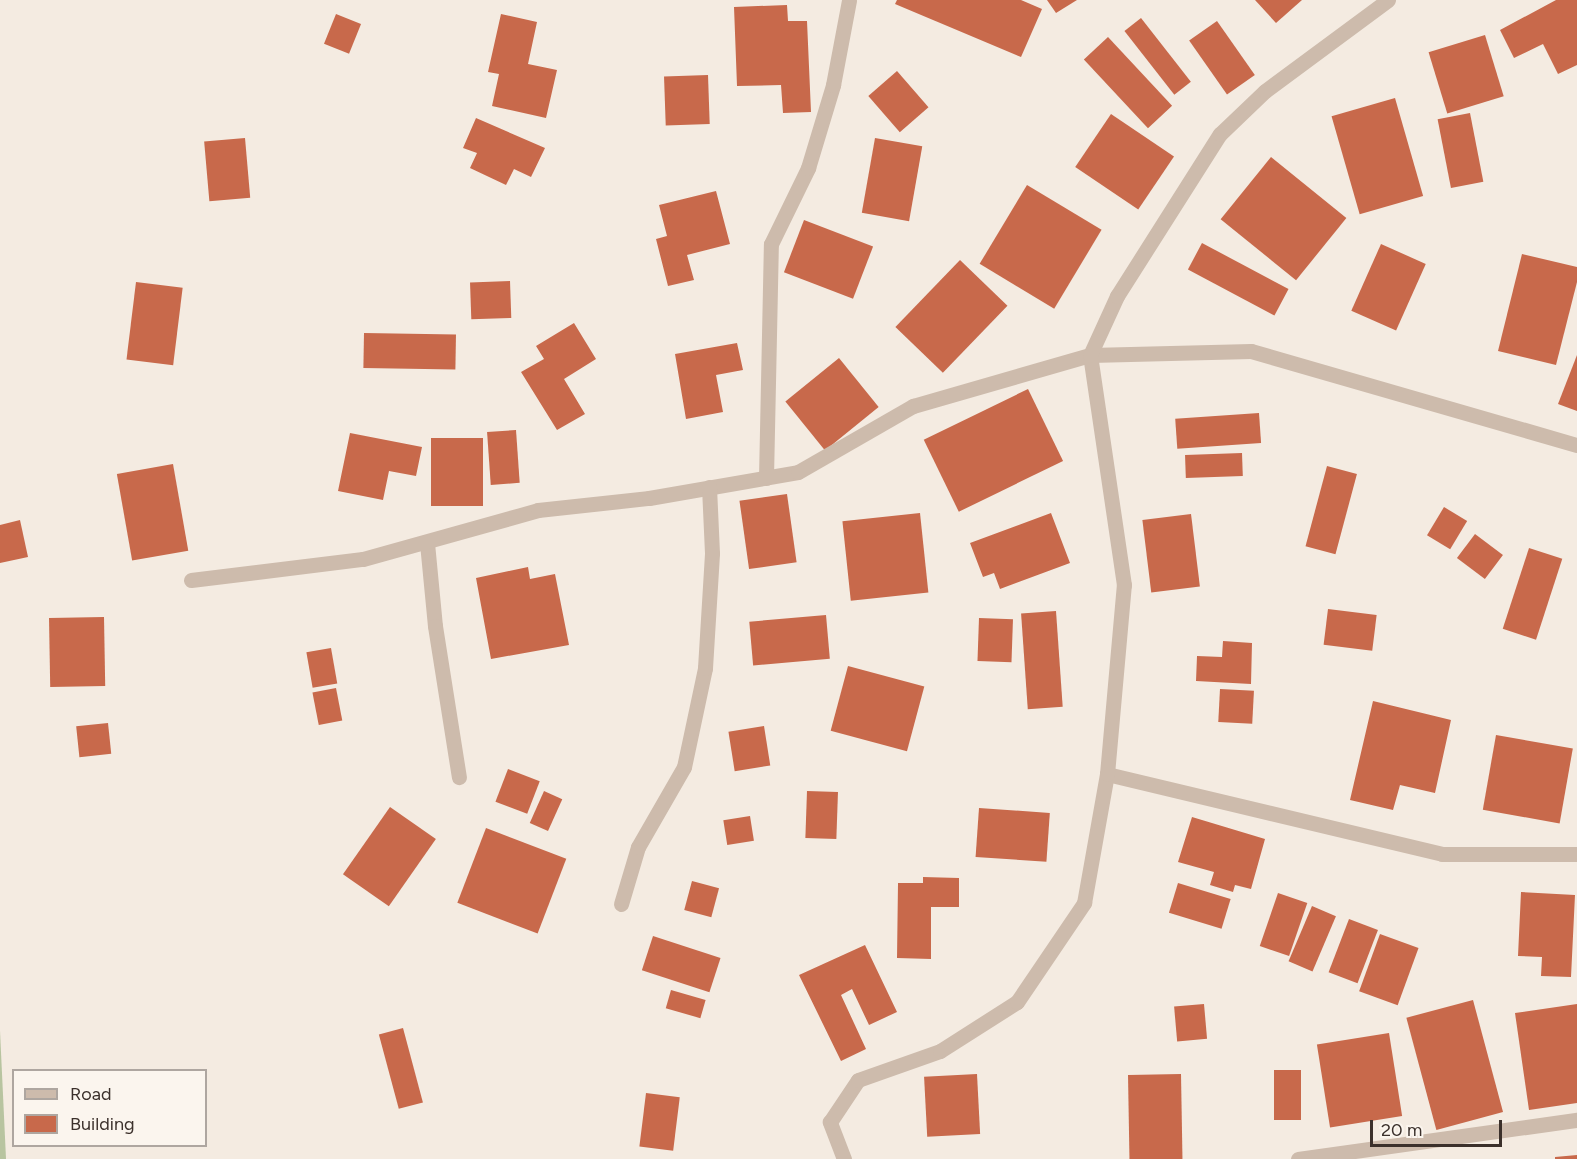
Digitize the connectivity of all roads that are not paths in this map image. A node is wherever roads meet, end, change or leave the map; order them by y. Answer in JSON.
{"nodes":[{"id":1,"x":849,"y":0,"type":"edge"},
{"id":2,"x":1388,"y":0,"type":"edge"},
{"id":3,"x":1090,"y":355,"type":"junction"},
{"id":4,"x":1577,"y":445,"type":"edge"},
{"id":5,"x":766,"y":478,"type":"junction"},
{"id":6,"x":709,"y":487,"type":"junction"},
{"id":7,"x":427,"y":543,"type":"junction"},
{"id":8,"x":191,"y":580,"type":"dead end"},
{"id":9,"x":1107,"y":774,"type":"junction"},
{"id":10,"x":459,"y":777,"type":"dead end"},
{"id":11,"x":1577,"y":854,"type":"edge"},
{"id":12,"x":621,"y":904,"type":"dead end"},
{"id":13,"x":1577,"y":1120,"type":"edge"},
{"id":14,"x":844,"y":1159,"type":"edge"},
{"id":15,"x":1298,"y":1159,"type":"edge"}],
"edges":[{"from":1,"to":5,"type":"street"},
{"from":2,"to":3,"type":"street"},
{"from":3,"to":4,"type":"street"},
{"from":3,"to":5,"type":"street"},
{"from":3,"to":9,"type":"street"},
{"from":5,"to":6,"type":"street"},
{"from":6,"to":7,"type":"street"},
{"from":6,"to":12,"type":"street"},
{"from":7,"to":8,"type":"street"},
{"from":7,"to":10,"type":"street"},
{"from":9,"to":11,"type":"street"},
{"from":9,"to":14,"type":"street"},
{"from":13,"to":15,"type":"street"}]}
